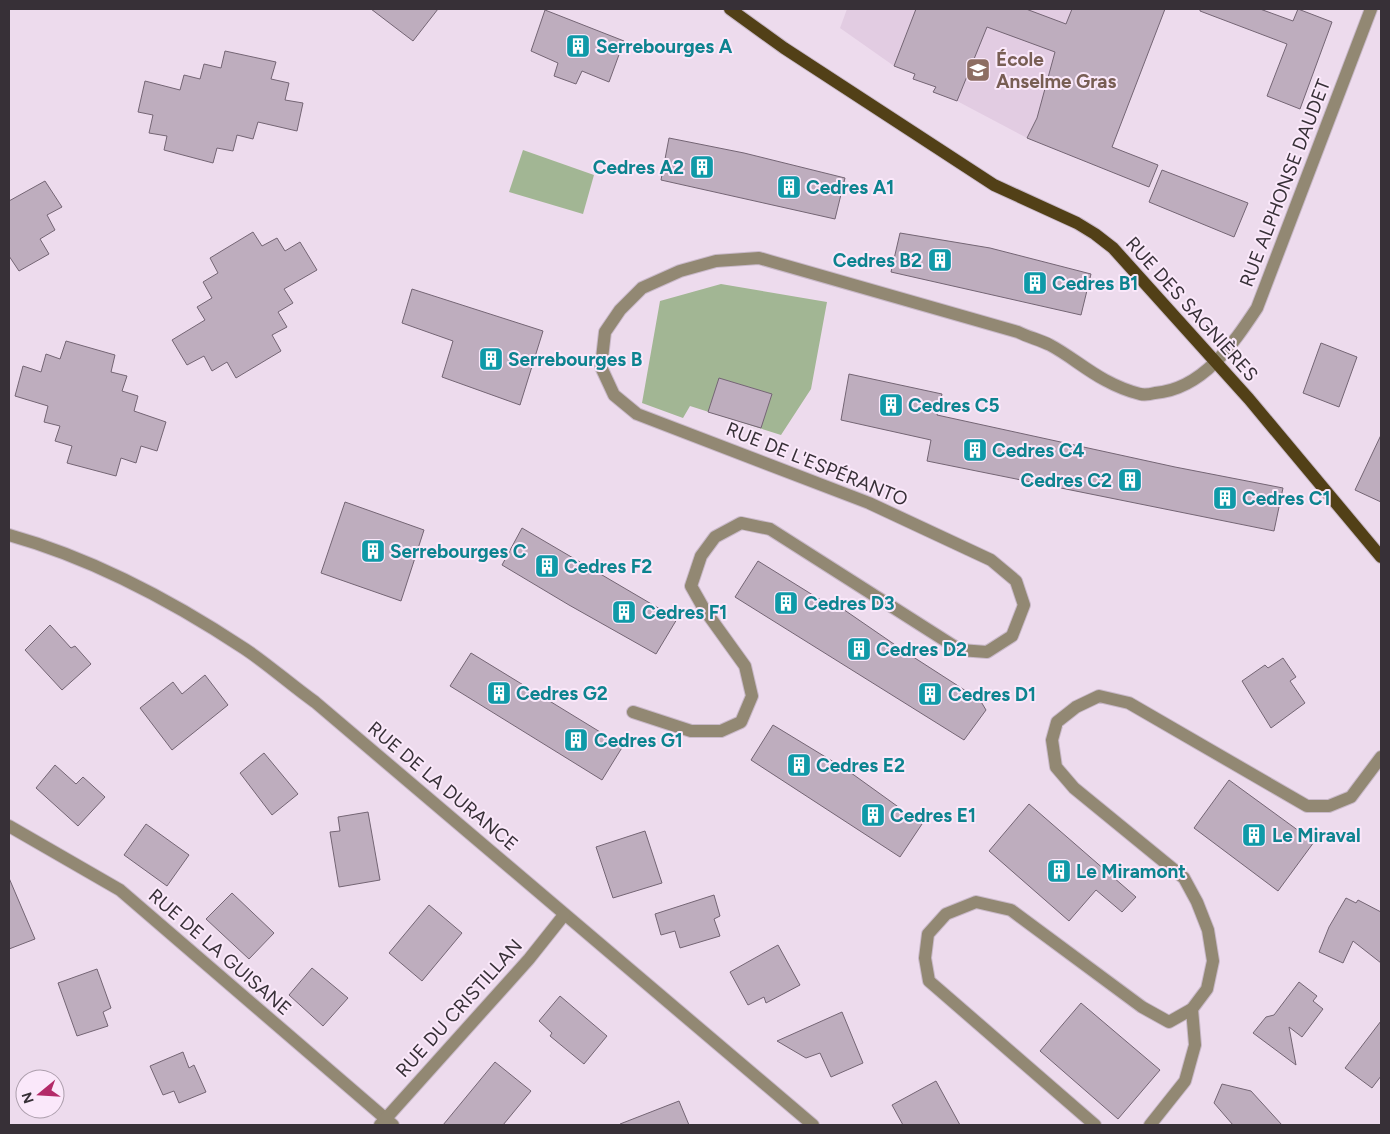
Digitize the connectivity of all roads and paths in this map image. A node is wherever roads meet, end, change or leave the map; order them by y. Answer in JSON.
{"nodes":[{"id":1,"x":730,"y":9,"type":"edge"},
{"id":2,"x":1371,"y":9,"type":"edge"},
{"id":3,"x":1216,"y":361,"type":"junction"},
{"id":4,"x":9,"y":535,"type":"edge"},
{"id":5,"x":1381,"y":557,"type":"edge"},
{"id":6,"x":633,"y":712,"type":"dead end"},
{"id":7,"x":1381,"y":757,"type":"edge"},
{"id":8,"x":9,"y":826,"type":"edge"},
{"id":9,"x":564,"y":915,"type":"junction"},
{"id":10,"x":1192,"y":1009,"type":"junction"},
{"id":11,"x":386,"y":1123,"type":"edge"},
{"id":12,"x":813,"y":1125,"type":"edge"},
{"id":13,"x":1095,"y":1125,"type":"edge"},
{"id":14,"x":1150,"y":1125,"type":"edge"}],
"edges":[{"from":1,"to":3,"type":"main road","name":"RUE DES SAGNIÈRES"},
{"from":2,"to":3,"type":"street","name":"RUE ALPHONSE DAUDET"},
{"from":3,"to":5,"type":"main road","name":"RUE DES SAGNIÈRES"},
{"from":3,"to":6,"type":"street","name":"RUE DE L'ESPÉRANTO"},
{"from":4,"to":9,"type":"street","name":"RUE DE LA DURANCE"},
{"from":7,"to":10,"type":"street"},
{"from":8,"to":11,"type":"street","name":"RUE DE LA GUISANE"},
{"from":9,"to":11,"type":"street","name":"RUE DU CRISTILLAN"},
{"from":9,"to":12,"type":"street","name":"RUE DE LA DURANCE"},
{"from":10,"to":13,"type":"street"},
{"from":10,"to":14,"type":"street"}]}
